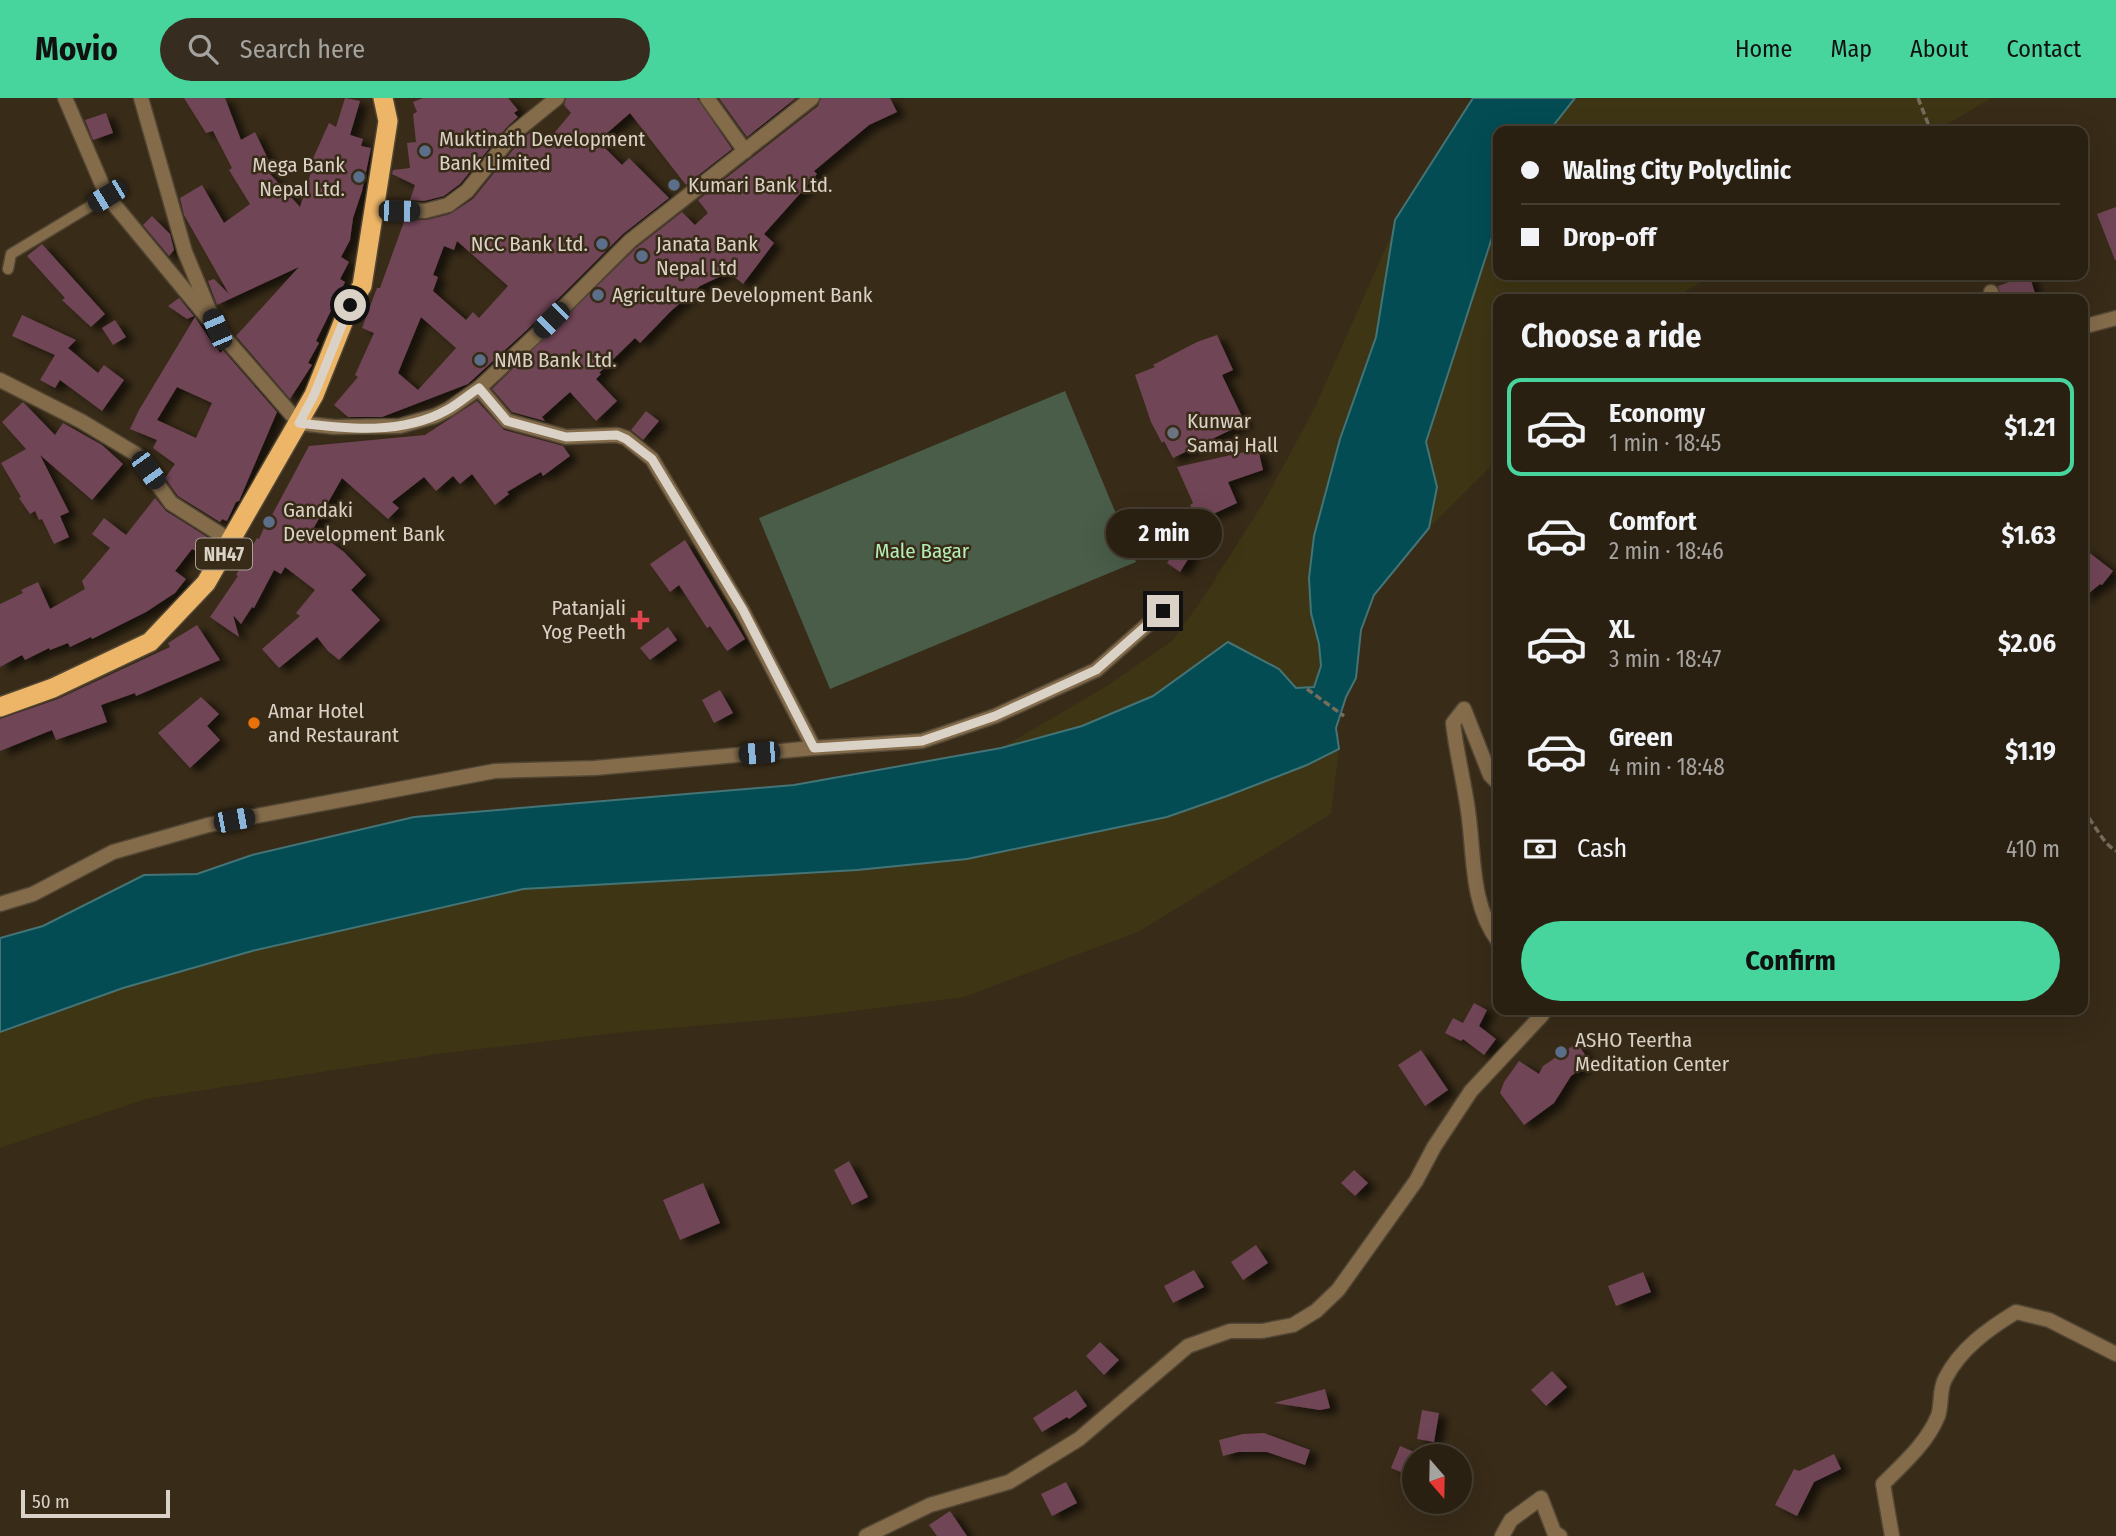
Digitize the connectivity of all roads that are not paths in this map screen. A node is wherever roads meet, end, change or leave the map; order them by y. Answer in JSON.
{"nodes":[{"id":1,"x":65,"y":98,"type":"edge"},
{"id":2,"x":141,"y":98,"type":"edge"},
{"id":3,"x":383,"y":98,"type":"edge"},
{"id":4,"x":558,"y":98,"type":"edge"},
{"id":5,"x":707,"y":98,"type":"edge"},
{"id":6,"x":812,"y":98,"type":"edge"},
{"id":7,"x":745,"y":151,"type":"junction"},
{"id":8,"x":107,"y":196,"type":"junction"},
{"id":9,"x":375,"y":208,"type":"junction"},
{"id":10,"x":8,"y":269,"type":"dead end"},
{"id":11,"x":2116,"y":318,"type":"edge"},
{"id":12,"x":2088,"y":325,"type":"edge"},
{"id":13,"x":217,"y":329,"type":"junction"},
{"id":14,"x":0,"y":380,"type":"edge"},
{"id":15,"x":479,"y":388,"type":"junction"},
{"id":16,"x":299,"y":423,"type":"junction"},
{"id":17,"x":231,"y":541,"type":"junction"},
{"id":18,"x":1163,"y":611,"type":"dead end"},
{"id":19,"x":0,"y":707,"type":"edge"},
{"id":20,"x":814,"y":748,"type":"junction"},
{"id":21,"x":1493,"y":778,"type":"edge"},
{"id":22,"x":0,"y":904,"type":"edge"},
{"id":23,"x":1493,"y":931,"type":"edge"},
{"id":24,"x":1542,"y":1015,"type":"edge"},
{"id":25,"x":2116,"y":1354,"type":"edge"},
{"id":26,"x":866,"y":1536,"type":"edge"},
{"id":27,"x":1502,"y":1536,"type":"edge"},
{"id":28,"x":1560,"y":1536,"type":"edge"},
{"id":29,"x":1892,"y":1536,"type":"edge"}],
"edges":[{"from":1,"to":8,"type":"street"},
{"from":2,"to":13,"type":"street"},
{"from":3,"to":9,"type":"highway","number":"NH47"},
{"from":4,"to":9,"type":"street"},
{"from":5,"to":7,"type":"street"},
{"from":6,"to":7,"type":"street"},
{"from":7,"to":15,"type":"street"},
{"from":8,"to":10,"type":"lane"},
{"from":8,"to":13,"type":"street"},
{"from":9,"to":16,"type":"highway","number":"NH47"},
{"from":11,"to":12,"type":"street"},
{"from":13,"to":16,"type":"street"},
{"from":14,"to":17,"type":"street"},
{"from":15,"to":16,"type":"street"},
{"from":15,"to":20,"type":"street"},
{"from":16,"to":17,"type":"highway","number":"NH47"},
{"from":17,"to":19,"type":"highway","number":"NH47"},
{"from":18,"to":20,"type":"street"},
{"from":20,"to":22,"type":"street"},
{"from":21,"to":23,"type":"street"},
{"from":24,"to":26,"type":"street"},
{"from":25,"to":29,"type":"street"},
{"from":27,"to":28,"type":"street"}]}
